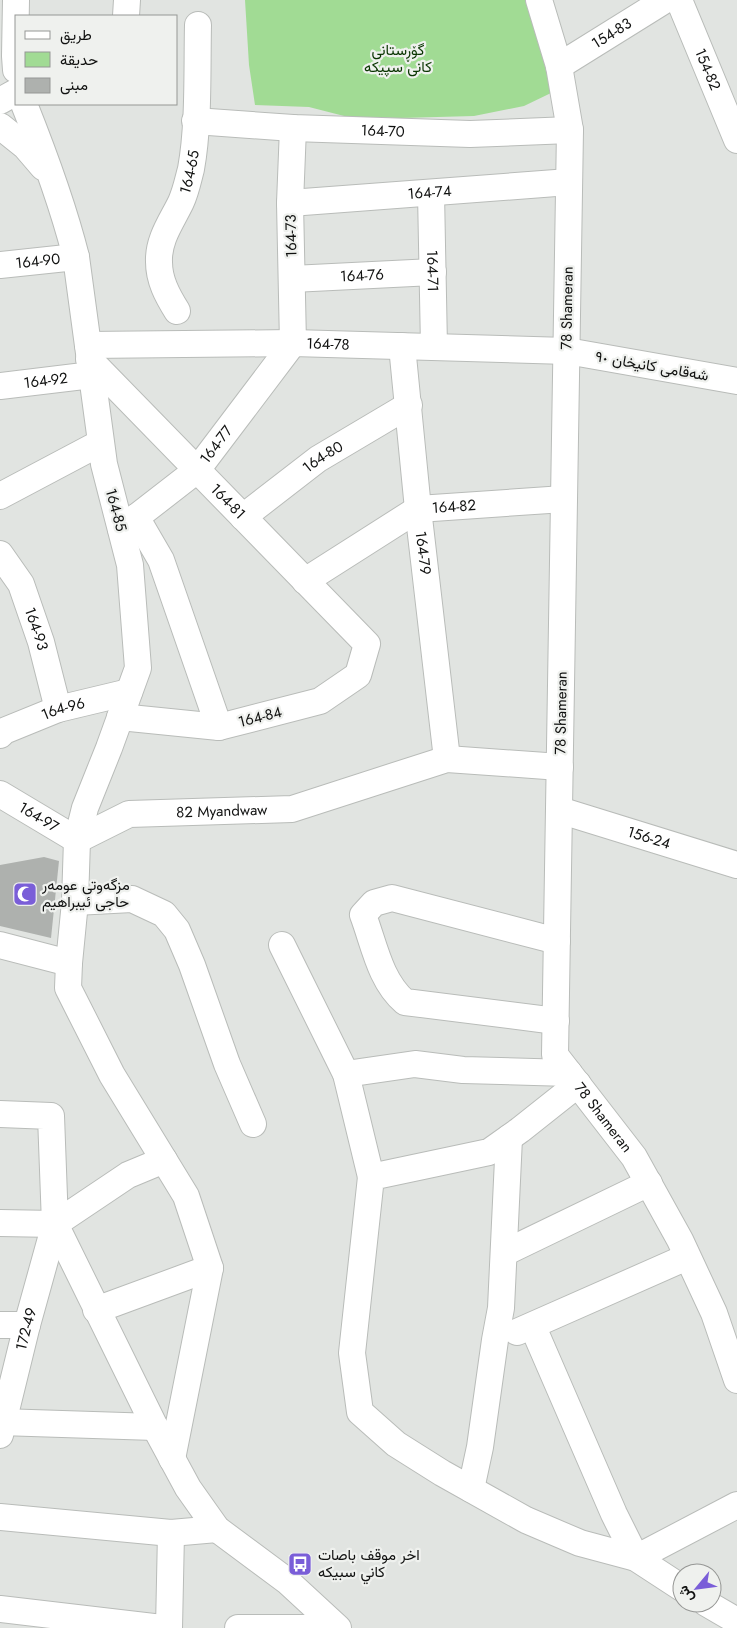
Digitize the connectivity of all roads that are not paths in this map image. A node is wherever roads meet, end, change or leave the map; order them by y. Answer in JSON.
{"nodes":[{"id":1,"x":6,"y":0,"type":"edge"},
{"id":2,"x":16,"y":0,"type":"edge"},
{"id":3,"x":127,"y":0,"type":"edge"},
{"id":4,"x":539,"y":0,"type":"edge"},
{"id":5,"x":665,"y":0,"type":"edge"},
{"id":6,"x":678,"y":0,"type":"edge"},
{"id":7,"x":0,"y":10,"type":"edge"},
{"id":8,"x":16,"y":15,"type":"edge"},
{"id":9,"x":126,"y":15,"type":"edge"},
{"id":10,"x":198,"y":25,"type":"dead end"},
{"id":11,"x":0,"y":62,"type":"edge"},
{"id":12,"x":559,"y":66,"type":"junction"},
{"id":13,"x":15,"y":71,"type":"edge"},
{"id":14,"x":186,"y":86,"type":"edge"},
{"id":15,"x":15,"y":93,"type":"edge"},
{"id":16,"x":0,"y":101,"type":"edge"},
{"id":17,"x":24,"y":105,"type":"edge"},
{"id":18,"x":195,"y":121,"type":"junction"},
{"id":19,"x":294,"y":128,"type":"junction"},
{"id":20,"x":570,"y":130,"type":"junction"},
{"id":21,"x":5,"y":134,"type":"edge"},
{"id":22,"x":737,"y":140,"type":"edge"},
{"id":23,"x":50,"y":175,"type":"junction"},
{"id":24,"x":570,"y":182,"type":"junction"},
{"id":25,"x":431,"y":193,"type":"junction"},
{"id":26,"x":290,"y":203,"type":"junction"},
{"id":27,"x":76,"y":257,"type":"junction"},
{"id":28,"x":0,"y":265,"type":"edge"},
{"id":29,"x":433,"y":272,"type":"junction"},
{"id":30,"x":292,"y":279,"type":"junction"},
{"id":31,"x":177,"y":311,"type":"dead end"},
{"id":32,"x":293,"y":343,"type":"junction"},
{"id":33,"x":402,"y":346,"type":"junction"},
{"id":34,"x":434,"y":347,"type":"junction"},
{"id":35,"x":567,"y":351,"type":"junction"},
{"id":36,"x":90,"y":360,"type":"junction"},
{"id":37,"x":737,"y":381,"type":"edge"},
{"id":38,"x":0,"y":386,"type":"edge"},
{"id":39,"x":409,"y":405,"type":"junction"},
{"id":40,"x":100,"y":443,"type":"junction"},
{"id":41,"x":197,"y":470,"type":"junction"},
{"id":42,"x":0,"y":496,"type":"edge"},
{"id":43,"x":564,"y":499,"type":"junction"},
{"id":44,"x":418,"y":509,"type":"junction"},
{"id":45,"x":243,"y":517,"type":"junction"},
{"id":46,"x":128,"y":523,"type":"junction"},
{"id":47,"x":0,"y":554,"type":"edge"},
{"id":48,"x":305,"y":581,"type":"junction"},
{"id":49,"x":367,"y":644,"type":"joint"},
{"id":50,"x":129,"y":692,"type":"junction"},
{"id":51,"x":58,"y":709,"type":"junction"},
{"id":52,"x":120,"y":716,"type":"junction"},
{"id":53,"x":219,"y":727,"type":"junction"},
{"id":54,"x":0,"y":735,"type":"edge"},
{"id":55,"x":447,"y":759,"type":"junction"},
{"id":56,"x":560,"y":767,"type":"junction"},
{"id":57,"x":0,"y":794,"type":"edge"},
{"id":58,"x":559,"y":810,"type":"junction"},
{"id":59,"x":77,"y":840,"type":"junction"},
{"id":60,"x":737,"y":865,"type":"edge"},
{"id":61,"x":75,"y":902,"type":"junction"},
{"id":62,"x":557,"y":941,"type":"junction"},
{"id":63,"x":0,"y":945,"type":"edge"},
{"id":64,"x":282,"y":945,"type":"dead end"},
{"id":65,"x":69,"y":963,"type":"junction"},
{"id":66,"x":556,"y":1021,"type":"junction"},
{"id":67,"x":346,"y":1074,"type":"junction"},
{"id":68,"x":574,"y":1079,"type":"junction"},
{"id":69,"x":0,"y":1114,"type":"edge"},
{"id":70,"x":253,"y":1124,"type":"dead end"},
{"id":71,"x":509,"y":1138,"type":"junction"},
{"id":72,"x":164,"y":1160,"type":"junction"},
{"id":73,"x":371,"y":1177,"type":"junction"},
{"id":74,"x":649,"y":1183,"type":"junction"},
{"id":75,"x":0,"y":1223,"type":"edge"},
{"id":76,"x":55,"y":1224,"type":"junction"},
{"id":77,"x":504,"y":1253,"type":"junction"},
{"id":78,"x":687,"y":1257,"type":"junction"},
{"id":79,"x":210,"y":1268,"type":"junction"},
{"id":80,"x":96,"y":1310,"type":"junction"},
{"id":81,"x":0,"y":1325,"type":"edge"},
{"id":82,"x":27,"y":1325,"type":"junction"},
{"id":83,"x":533,"y":1327,"type":"junction"},
{"id":84,"x":495,"y":1340,"type":"junction"},
{"id":85,"x":737,"y":1380,"type":"edge"},
{"id":86,"x":1,"y":1426,"type":"edge"},
{"id":87,"x":155,"y":1428,"type":"junction"},
{"id":88,"x":172,"y":1459,"type":"junction"},
{"id":89,"x":471,"y":1489,"type":"junction"},
{"id":90,"x":737,"y":1505,"type":"edge"},
{"id":91,"x":0,"y":1517,"type":"edge"},
{"id":92,"x":217,"y":1529,"type":"junction"},
{"id":93,"x":171,"y":1533,"type":"junction"},
{"id":94,"x":636,"y":1558,"type":"junction"},
{"id":95,"x":672,"y":1581,"type":"edge"},
{"id":96,"x":0,"y":1609,"type":"edge"},
{"id":97,"x":722,"y":1612,"type":"edge"},
{"id":98,"x":737,"y":1621,"type":"edge"},
{"id":99,"x":162,"y":1628,"type":"edge"},
{"id":100,"x":169,"y":1628,"type":"edge"},
{"id":101,"x":238,"y":1628,"type":"edge"},
{"id":102,"x":318,"y":1628,"type":"edge"},
{"id":103,"x":338,"y":1628,"type":"edge"}],
"edges":[{"from":1,"to":7,"type":"street"},
{"from":2,"to":8,"type":"street"},
{"from":3,"to":9,"type":"street"},
{"from":4,"to":12,"type":"street","name":"78 Shameran"},
{"from":5,"to":12,"type":"street","name":"154-83"},
{"from":6,"to":22,"type":"street","name":"154-82"},
{"from":10,"to":14,"type":"street","name":"164-65"},
{"from":11,"to":13,"type":"street"},
{"from":12,"to":20,"type":"street","name":"78 Shameran"},
{"from":14,"to":18,"type":"street","name":"164-65"},
{"from":15,"to":16,"type":"street"},
{"from":17,"to":23,"type":"street","name":"164-85"},
{"from":18,"to":19,"type":"street","name":"164-70"},
{"from":18,"to":31,"type":"street","name":"164-65"},
{"from":19,"to":20,"type":"street","name":"164-70"},
{"from":19,"to":26,"type":"street","name":"164-73"},
{"from":20,"to":24,"type":"street","name":"78 Shameran"},
{"from":21,"to":23,"type":"street","name":"164-85"},
{"from":23,"to":27,"type":"street","name":"164-85"},
{"from":24,"to":25,"type":"street","name":"164-74"},
{"from":24,"to":35,"type":"street","name":"78 Shameran"},
{"from":25,"to":26,"type":"street","name":"164-74"},
{"from":25,"to":29,"type":"street","name":"164-71"},
{"from":26,"to":30,"type":"street","name":"164-73"},
{"from":27,"to":28,"type":"street","name":"164-90"},
{"from":27,"to":36,"type":"street","name":"164-85"},
{"from":29,"to":30,"type":"street","name":"164-76"},
{"from":29,"to":34,"type":"street","name":"164-71"},
{"from":30,"to":32,"type":"street","name":"164-73"},
{"from":32,"to":33,"type":"street","name":"164-78"},
{"from":32,"to":36,"type":"street","name":"164-78"},
{"from":32,"to":41,"type":"street","name":"164-77"},
{"from":33,"to":34,"type":"street","name":"164-78"},
{"from":33,"to":39,"type":"street","name":"164-79"},
{"from":34,"to":35,"type":"street","name":"164-78"},
{"from":35,"to":37,"type":"street","name":"شەقامی کانیخان ٩٠"},
{"from":35,"to":43,"type":"street","name":"78 Shameran"},
{"from":36,"to":38,"type":"street","name":"164-92"},
{"from":36,"to":40,"type":"street","name":"164-85"},
{"from":36,"to":41,"type":"street","name":"164-81"},
{"from":39,"to":44,"type":"street","name":"164-79"},
{"from":39,"to":45,"type":"street","name":"164-80"},
{"from":40,"to":42,"type":"street"},
{"from":40,"to":46,"type":"street","name":"164-85"},
{"from":41,"to":45,"type":"street","name":"164-81"},
{"from":41,"to":46,"type":"street","name":"164-77"},
{"from":43,"to":44,"type":"street","name":"164-82"},
{"from":43,"to":56,"type":"street","name":"78 Shameran"},
{"from":44,"to":48,"type":"street","name":"164-82"},
{"from":44,"to":55,"type":"street","name":"164-79"},
{"from":45,"to":48,"type":"street","name":"164-81"},
{"from":46,"to":50,"type":"street","name":"164-85"},
{"from":46,"to":53,"type":"street"},
{"from":47,"to":51,"type":"street","name":"164-93"},
{"from":48,"to":49,"type":"street","name":"164-81"},
{"from":49,"to":53,"type":"street","name":"164-84"},
{"from":50,"to":51,"type":"street","name":"164-96"},
{"from":50,"to":52,"type":"street","name":"164-85"},
{"from":51,"to":54,"type":"street","name":"164-96"},
{"from":52,"to":53,"type":"street","name":"164-84"},
{"from":52,"to":59,"type":"street","name":"164-85"},
{"from":55,"to":56,"type":"street","name":"82 Myandwaw"},
{"from":55,"to":59,"type":"street","name":"82 Myandwaw"},
{"from":56,"to":58,"type":"street","name":"78 Shameran"},
{"from":57,"to":59,"type":"street","name":"164-97"},
{"from":58,"to":60,"type":"street","name":"156-24"},
{"from":58,"to":62,"type":"street","name":"78 Shameran"},
{"from":59,"to":61,"type":"street"},
{"from":61,"to":65,"type":"street"},
{"from":61,"to":70,"type":"street"},
{"from":62,"to":66,"type":"street","name":"78 Shameran"},
{"from":62,"to":66,"type":"street"},
{"from":63,"to":65,"type":"street"},
{"from":64,"to":67,"type":"street"},
{"from":65,"to":72,"type":"street"},
{"from":66,"to":68,"type":"street","name":"78 Shameran"},
{"from":67,"to":68,"type":"street"},
{"from":67,"to":73,"type":"street"},
{"from":68,"to":71,"type":"street"},
{"from":68,"to":74,"type":"street","name":"78 Shameran"},
{"from":69,"to":76,"type":"street"},
{"from":71,"to":73,"type":"street"},
{"from":71,"to":77,"type":"street"},
{"from":72,"to":76,"type":"street"},
{"from":72,"to":79,"type":"street"},
{"from":73,"to":89,"type":"street"},
{"from":74,"to":77,"type":"street"},
{"from":74,"to":78,"type":"street","name":"78 Shameran"},
{"from":75,"to":76,"type":"street"},
{"from":76,"to":80,"type":"street"},
{"from":76,"to":82,"type":"street","name":"172-49"},
{"from":77,"to":84,"type":"street"},
{"from":78,"to":83,"type":"street"},
{"from":78,"to":85,"type":"street","name":"78 Shameran"},
{"from":79,"to":80,"type":"street"},
{"from":79,"to":88,"type":"street"},
{"from":80,"to":87,"type":"street"},
{"from":81,"to":82,"type":"street"},
{"from":82,"to":86,"type":"street","name":"172-49"},
{"from":83,"to":84,"type":"street"},
{"from":83,"to":94,"type":"street"},
{"from":84,"to":89,"type":"street"},
{"from":86,"to":87,"type":"street"},
{"from":87,"to":88,"type":"street"},
{"from":88,"to":92,"type":"street"},
{"from":89,"to":94,"type":"street"},
{"from":90,"to":94,"type":"street"},
{"from":91,"to":93,"type":"street"},
{"from":92,"to":93,"type":"street"},
{"from":92,"to":103,"type":"street"},
{"from":93,"to":100,"type":"street"},
{"from":94,"to":95,"type":"street"},
{"from":96,"to":99,"type":"street"},
{"from":97,"to":98,"type":"street"},
{"from":101,"to":102,"type":"street"}]}
